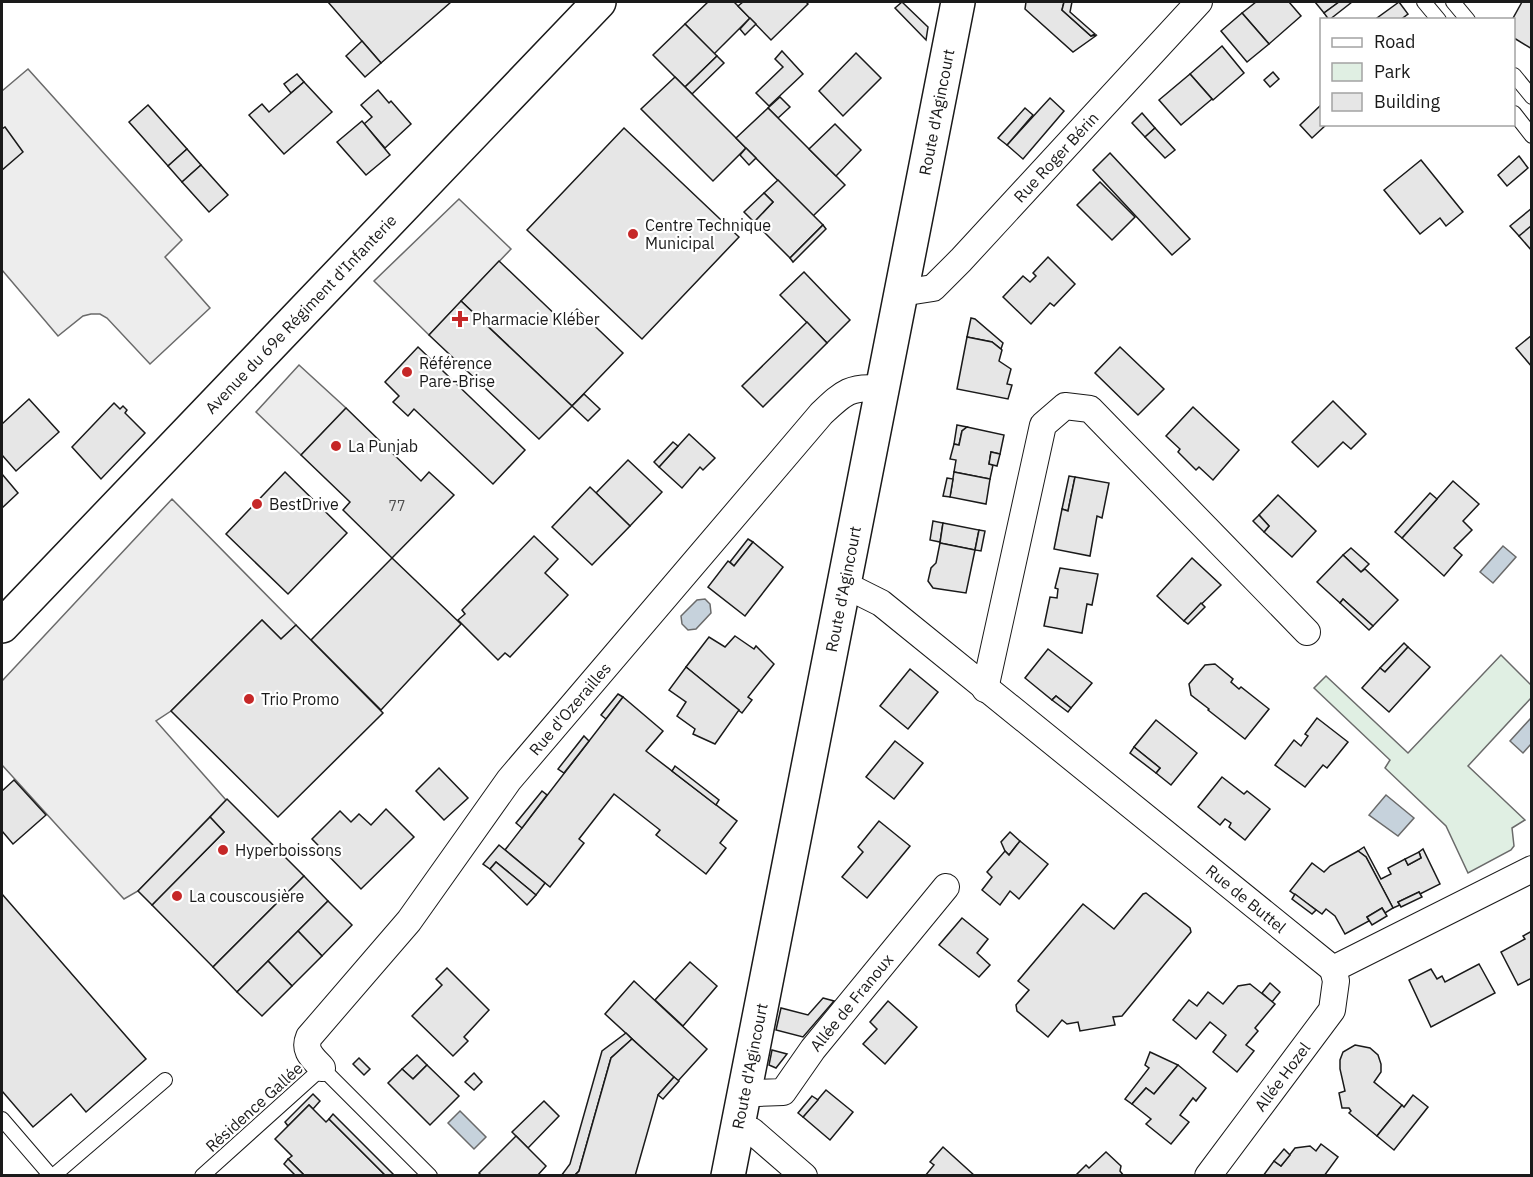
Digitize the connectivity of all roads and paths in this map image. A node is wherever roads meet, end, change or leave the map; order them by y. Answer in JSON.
{"nodes":[{"id":1,"x":599,"y":2,"type":"edge"},
{"id":2,"x":958,"y":2,"type":"edge"},
{"id":3,"x":1199,"y":2,"type":"edge"},
{"id":4,"x":1424,"y":2,"type":"edge"},
{"id":5,"x":1453,"y":2,"type":"edge"},
{"id":6,"x":1437,"y":18,"type":"edge"},
{"id":7,"x":1466,"y":18,"type":"edge"},
{"id":8,"x":1515,"y":76,"type":"edge"},
{"id":9,"x":1532,"y":97,"type":"edge"},
{"id":10,"x":1515,"y":114,"type":"edge"},
{"id":11,"x":1532,"y":136,"type":"edge"},
{"id":12,"x":901,"y":293,"type":"junction"},
{"id":13,"x":881,"y":389,"type":"junction"},
{"id":14,"x":844,"y":588,"type":"junction"},
{"id":15,"x":2,"y":627,"type":"edge"},
{"id":16,"x":1307,"y":632,"type":"dead end"},
{"id":17,"x":985,"y":689,"type":"junction"},
{"id":18,"x":1532,"y":869,"type":"edge"},
{"id":19,"x":946,"y":887,"type":"dead end"},
{"id":20,"x":1333,"y":969,"type":"junction"},
{"id":21,"x":322,"y":1068,"type":"junction"},
{"id":22,"x":165,"y":1080,"type":"dead end"},
{"id":23,"x":744,"y":1090,"type":"junction"},
{"id":24,"x":2,"y":1119,"type":"edge"},
{"id":25,"x":737,"y":1126,"type":"junction"},
{"id":26,"x":52,"y":1176,"type":"edge"},
{"id":27,"x":202,"y":1176,"type":"edge"},
{"id":28,"x":430,"y":1176,"type":"edge"},
{"id":29,"x":728,"y":1176,"type":"edge"},
{"id":30,"x":804,"y":1176,"type":"edge"},
{"id":31,"x":1208,"y":1176,"type":"edge"}],
"edges":[{"from":1,"to":15,"type":"street","name":"Avenue du 69e Régiment d'Infanterie"},
{"from":2,"to":12,"type":"street","name":"Route d'Agincourt"},
{"from":3,"to":12,"type":"street","name":"Rue Roger Bérin"},
{"from":4,"to":6,"type":"lane"},
{"from":5,"to":7,"type":"lane"},
{"from":8,"to":9,"type":"lane"},
{"from":10,"to":11,"type":"lane"},
{"from":12,"to":13,"type":"street","name":"Route d'Agincourt"},
{"from":13,"to":14,"type":"street","name":"Route d'Agincourt"},
{"from":13,"to":21,"type":"street","name":"Rue d'Ozerailles"},
{"from":14,"to":17,"type":"street","name":"Rue de Buttel"},
{"from":14,"to":23,"type":"street","name":"Route d'Agincourt"},
{"from":16,"to":17,"type":"street"},
{"from":17,"to":20,"type":"street","name":"Rue de Buttel"},
{"from":18,"to":20,"type":"street"},
{"from":19,"to":23,"type":"street","name":"Allée de Franoux"},
{"from":20,"to":31,"type":"street","name":"Allée Hozel"},
{"from":21,"to":27,"type":"lane","name":"Résidence Gallée"},
{"from":21,"to":28,"type":"lane","name":"Résidence Gallée"},
{"from":22,"to":26,"type":"lane"},
{"from":23,"to":25,"type":"street","name":"Route d'Agincourt"},
{"from":24,"to":26,"type":"lane"},
{"from":25,"to":29,"type":"street","name":"Route d'Agincourt"},
{"from":25,"to":30,"type":"street"}]}
